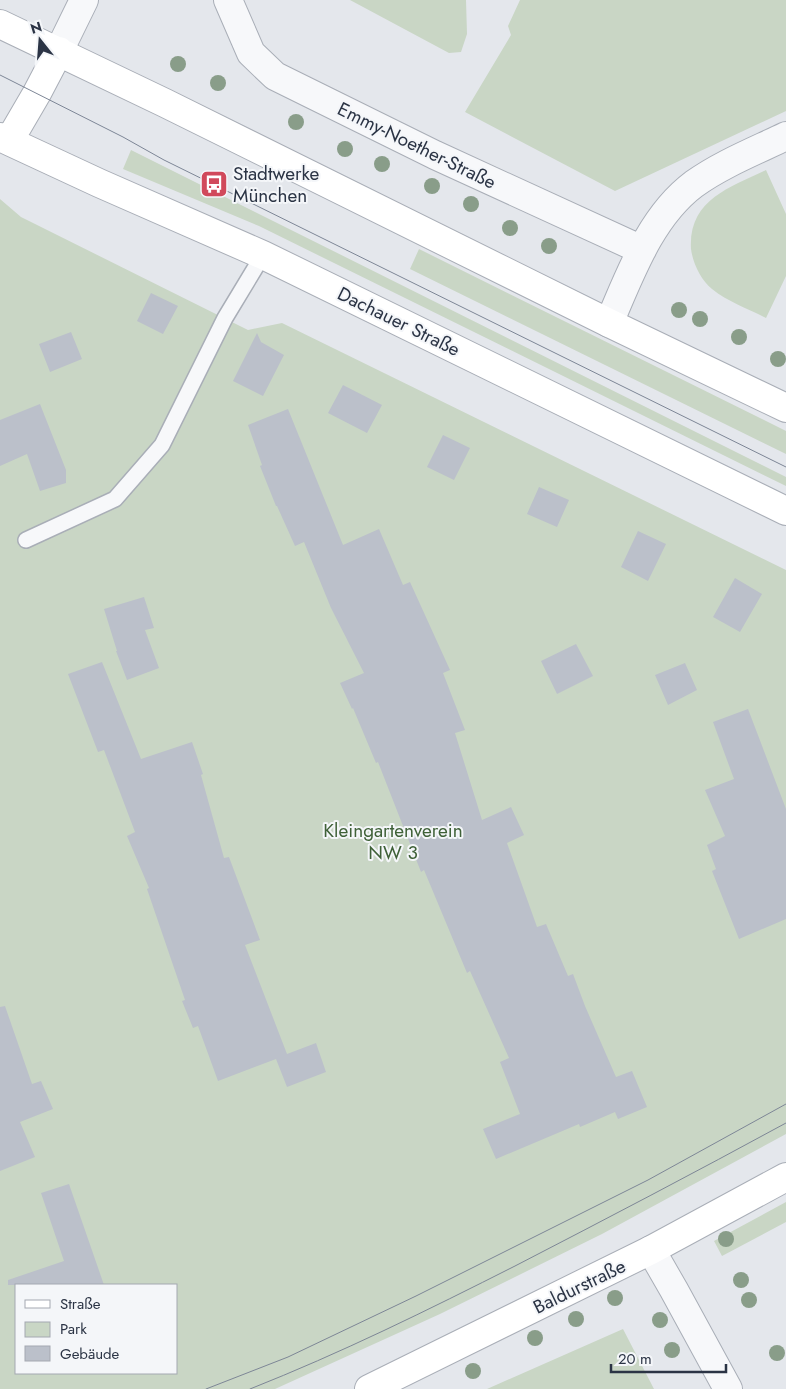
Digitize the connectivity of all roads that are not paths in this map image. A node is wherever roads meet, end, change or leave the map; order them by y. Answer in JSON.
{"nodes":[{"id":1,"x":84,"y":0,"type":"edge"},
{"id":2,"x":228,"y":0,"type":"edge"},
{"id":3,"x":0,"y":24,"type":"edge"},
{"id":4,"x":59,"y":51,"type":"junction"},
{"id":5,"x":786,"y":136,"type":"edge"},
{"id":6,"x":4,"y":139,"type":"edge"},
{"id":7,"x":642,"y":250,"type":"junction"},
{"id":8,"x":263,"y":255,"type":"junction"},
{"id":9,"x":609,"y":323,"type":"junction"},
{"id":10,"x":786,"y":408,"type":"edge"},
{"id":11,"x":786,"y":511,"type":"edge"},
{"id":12,"x":26,"y":540,"type":"dead end"},
{"id":13,"x":786,"y":1177,"type":"edge"},
{"id":14,"x":651,"y":1250,"type":"junction"},
{"id":15,"x":369,"y":1389,"type":"edge"},
{"id":16,"x":728,"y":1389,"type":"edge"}],
"edges":[{"from":1,"to":4,"type":"street"},
{"from":2,"to":7,"type":"street","name":"Emmy-Noether-Straße"},
{"from":3,"to":4,"type":"main road"},
{"from":4,"to":6,"type":"main road","name":"Dachauer Straße"},
{"from":4,"to":9,"type":"main road"},
{"from":5,"to":7,"type":"street"},
{"from":6,"to":8,"type":"main road","name":"Dachauer Straße"},
{"from":7,"to":9,"type":"street"},
{"from":8,"to":11,"type":"main road","name":"Dachauer Straße"},
{"from":8,"to":12,"type":"lane"},
{"from":9,"to":10,"type":"main road"},
{"from":13,"to":14,"type":"main road","name":"Baldurstraße"},
{"from":14,"to":15,"type":"main road","name":"Baldurstraße"},
{"from":14,"to":16,"type":"street"}]}
